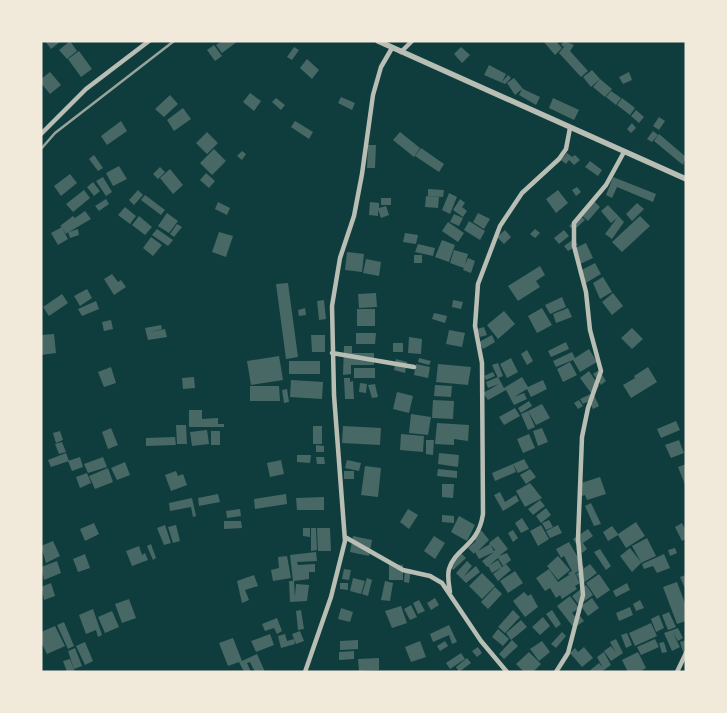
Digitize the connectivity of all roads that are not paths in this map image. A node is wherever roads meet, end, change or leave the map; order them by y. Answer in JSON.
{"nodes":[{"id":1,"x":149,"y":41,"type":"edge"},
{"id":2,"x":378,"y":41,"type":"edge"},
{"id":3,"x":412,"y":41,"type":"edge"},
{"id":4,"x":392,"y":48,"type":"junction"},
{"id":5,"x":402,"y":52,"type":"junction"},
{"id":6,"x":570,"y":128,"type":"junction"},
{"id":7,"x":41,"y":134,"type":"edge"},
{"id":8,"x":624,"y":152,"type":"junction"},
{"id":9,"x":686,"y":179,"type":"edge"},
{"id":10,"x":332,"y":353,"type":"junction"},
{"id":11,"x":414,"y":367,"type":"dead end"},
{"id":12,"x":345,"y":537,"type":"junction"},
{"id":13,"x":450,"y":592,"type":"junction"},
{"id":14,"x":686,"y":653,"type":"edge"},
{"id":15,"x":305,"y":672,"type":"edge"},
{"id":16,"x":507,"y":672,"type":"edge"},
{"id":17,"x":556,"y":672,"type":"edge"},
{"id":18,"x":677,"y":672,"type":"edge"}],
"edges":[{"from":1,"to":7,"type":"street"},
{"from":2,"to":4,"type":"street"},
{"from":3,"to":5,"type":"street"},
{"from":4,"to":5,"type":"street"},
{"from":4,"to":10,"type":"street"},
{"from":5,"to":6,"type":"street"},
{"from":6,"to":8,"type":"street"},
{"from":6,"to":13,"type":"street"},
{"from":8,"to":9,"type":"street"},
{"from":8,"to":17,"type":"street"},
{"from":10,"to":11,"type":"street"},
{"from":10,"to":12,"type":"street"},
{"from":12,"to":13,"type":"street"},
{"from":12,"to":15,"type":"street"},
{"from":13,"to":16,"type":"street"},
{"from":14,"to":18,"type":"street"}]}
